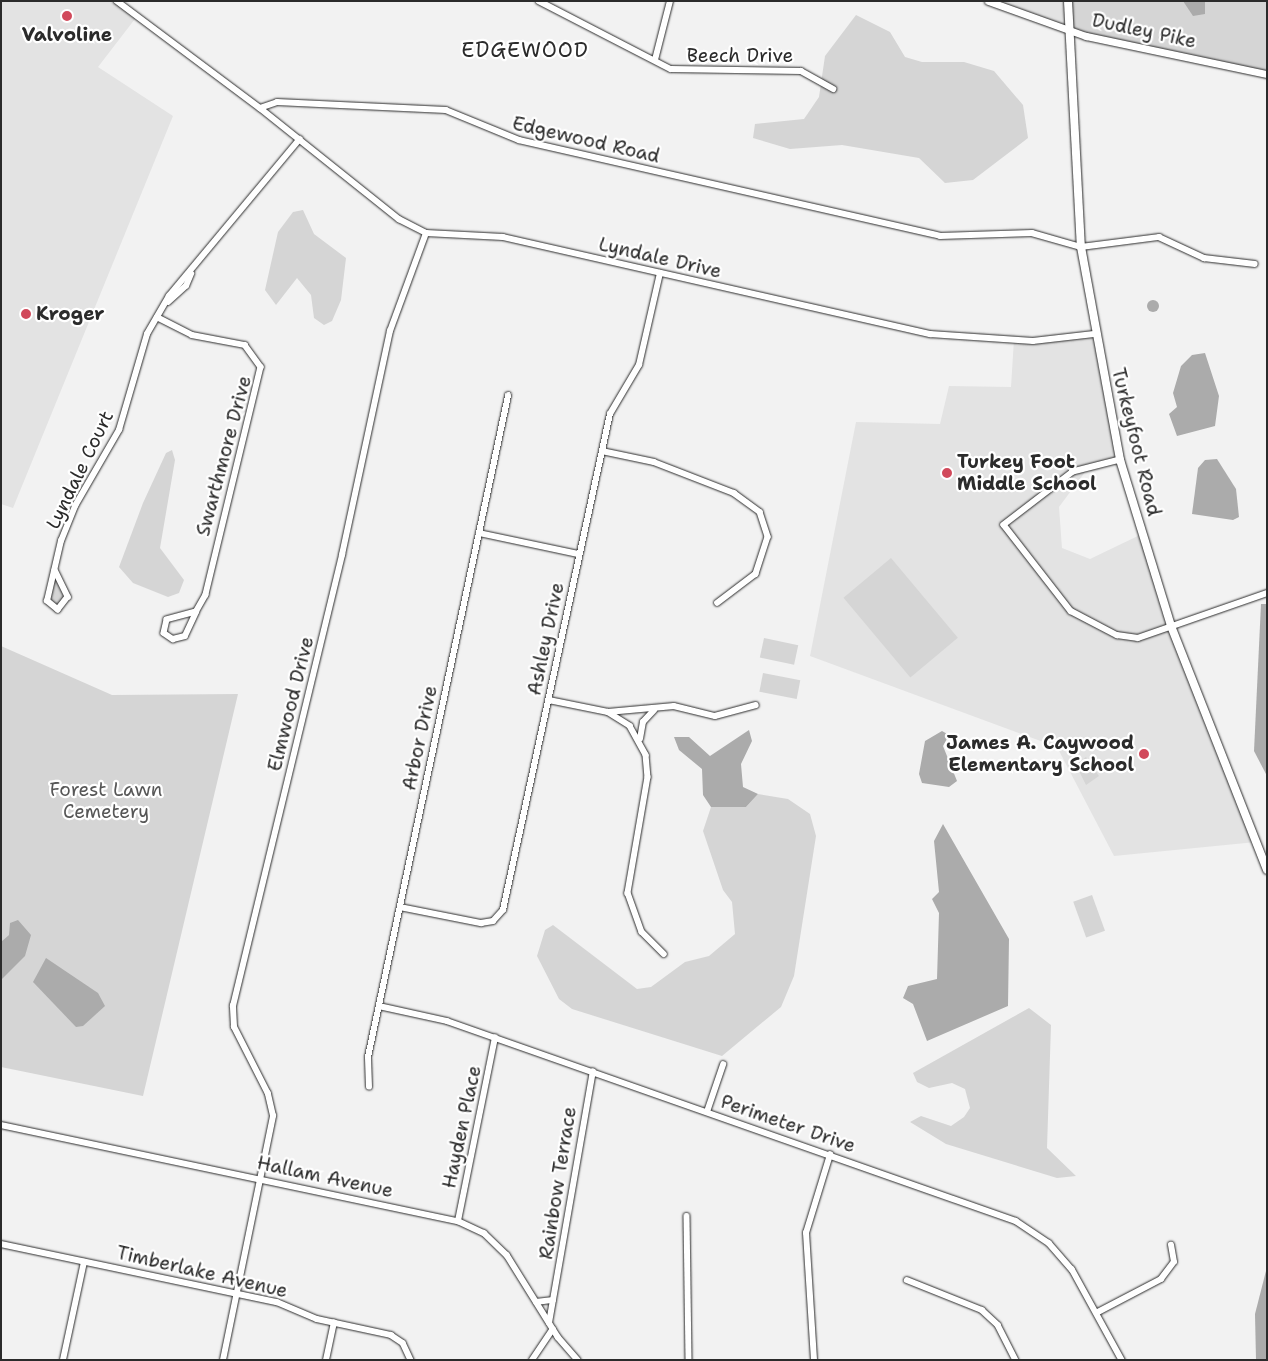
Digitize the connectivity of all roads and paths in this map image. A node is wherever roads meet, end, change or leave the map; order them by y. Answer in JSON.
{"nodes":[{"id":1,"x":117,"y":1,"type":"edge"},
{"id":2,"x":540,"y":1,"type":"edge"},
{"id":3,"x":670,"y":1,"type":"edge"},
{"id":4,"x":988,"y":1,"type":"edge"},
{"id":5,"x":1068,"y":1,"type":"edge"},
{"id":6,"x":1069,"y":29,"type":"junction"},
{"id":7,"x":655,"y":60,"type":"junction"},
{"id":8,"x":1267,"y":74,"type":"edge"},
{"id":9,"x":833,"y":88,"type":"dead end"},
{"id":10,"x":260,"y":108,"type":"junction"},
{"id":11,"x":300,"y":139,"type":"junction"},
{"id":12,"x":426,"y":233,"type":"junction"},
{"id":13,"x":1081,"y":247,"type":"junction"},
{"id":14,"x":1255,"y":264,"type":"dead end"},
{"id":15,"x":660,"y":273,"type":"junction"},
{"id":16,"x":157,"y":317,"type":"junction"},
{"id":17,"x":1094,"y":334,"type":"junction"},
{"id":18,"x":508,"y":396,"type":"dead end"},
{"id":19,"x":602,"y":451,"type":"junction"},
{"id":20,"x":1120,"y":460,"type":"junction"},
{"id":21,"x":479,"y":533,"type":"junction"},
{"id":22,"x":579,"y":554,"type":"junction"},
{"id":23,"x":55,"y":570,"type":"junction"},
{"id":24,"x":1267,"y":593,"type":"edge"},
{"id":25,"x":718,"y":603,"type":"dead end"},
{"id":26,"x":196,"y":612,"type":"junction"},
{"id":27,"x":1171,"y":626,"type":"junction"},
{"id":28,"x":549,"y":700,"type":"junction"},
{"id":29,"x":756,"y":704,"type":"dead end"},
{"id":30,"x":654,"y":710,"type":"junction"},
{"id":31,"x":608,"y":712,"type":"junction"},
{"id":32,"x":640,"y":739,"type":"junction"},
{"id":33,"x":1267,"y":870,"type":"edge"},
{"id":34,"x":400,"y":907,"type":"junction"},
{"id":35,"x":664,"y":954,"type":"dead end"},
{"id":36,"x":378,"y":1006,"type":"junction"},
{"id":37,"x":495,"y":1038,"type":"junction"},
{"id":38,"x":723,"y":1065,"type":"dead end"},
{"id":39,"x":592,"y":1072,"type":"junction"},
{"id":40,"x":368,"y":1087,"type":"dead end"},
{"id":41,"x":707,"y":1112,"type":"junction"},
{"id":42,"x":1,"y":1125,"type":"edge"},
{"id":43,"x":830,"y":1155,"type":"junction"},
{"id":44,"x":261,"y":1179,"type":"junction"},
{"id":45,"x":688,"y":1216,"type":"dead end"},
{"id":46,"x":458,"y":1221,"type":"junction"},
{"id":47,"x":1,"y":1244,"type":"edge"},
{"id":48,"x":1171,"y":1245,"type":"dead end"},
{"id":49,"x":84,"y":1262,"type":"junction"},
{"id":50,"x":907,"y":1280,"type":"dead end"},
{"id":51,"x":237,"y":1294,"type":"junction"},
{"id":52,"x":553,"y":1300,"type":"junction"},
{"id":53,"x":536,"y":1302,"type":"junction"},
{"id":54,"x":1098,"y":1312,"type":"junction"},
{"id":55,"x":334,"y":1323,"type":"junction"},
{"id":56,"x":549,"y":1323,"type":"junction"},
{"id":57,"x":552,"y":1329,"type":"junction"},
{"id":58,"x":63,"y":1360,"type":"edge"},
{"id":59,"x":223,"y":1360,"type":"edge"},
{"id":60,"x":326,"y":1360,"type":"edge"},
{"id":61,"x":411,"y":1360,"type":"edge"},
{"id":62,"x":532,"y":1360,"type":"edge"},
{"id":63,"x":578,"y":1360,"type":"edge"},
{"id":64,"x":689,"y":1360,"type":"edge"},
{"id":65,"x":814,"y":1360,"type":"edge"},
{"id":66,"x":1016,"y":1360,"type":"edge"},
{"id":67,"x":1122,"y":1360,"type":"edge"}],
"edges":[{"from":1,"to":10,"type":"street"},
{"from":2,"to":7,"type":"street","name":"Beech Drive"},
{"from":3,"to":7,"type":"street"},
{"from":4,"to":6,"type":"street","name":"Dudley Pike"},
{"from":5,"to":6,"type":"main road","name":"Turkeyfoot Road"},
{"from":6,"to":8,"type":"street","name":"Dudley Pike"},
{"from":6,"to":13,"type":"main road","name":"Turkeyfoot Road"},
{"from":7,"to":9,"type":"street","name":"Beech Drive"},
{"from":10,"to":11,"type":"street","name":"Lyndale Drive"},
{"from":10,"to":13,"type":"street","name":"Edgewood Road"},
{"from":11,"to":12,"type":"street","name":"Lyndale Drive"},
{"from":11,"to":16,"type":"street","name":"Lyndale Court"},
{"from":12,"to":15,"type":"street","name":"Lyndale Drive"},
{"from":12,"to":44,"type":"street","name":"Elmwood Drive"},
{"from":13,"to":14,"type":"street"},
{"from":13,"to":17,"type":"main road","name":"Turkeyfoot Road"},
{"from":15,"to":17,"type":"street","name":"Lyndale Drive"},
{"from":15,"to":19,"type":"street","name":"Ashley Drive"},
{"from":16,"to":23,"type":"street","name":"Lyndale Court"},
{"from":16,"to":26,"type":"street","name":"Swarthmore Drive"},
{"from":17,"to":20,"type":"main road","name":"Turkeyfoot Road"},
{"from":18,"to":21,"type":"street","name":"Arbor Drive"},
{"from":19,"to":22,"type":"street","name":"Ashley Drive"},
{"from":19,"to":25,"type":"street"},
{"from":20,"to":27,"type":"main road","name":"Turkeyfoot Road"},
{"from":20,"to":27,"type":"street"},
{"from":21,"to":22,"type":"street"},
{"from":21,"to":34,"type":"street","name":"Arbor Drive"},
{"from":22,"to":28,"type":"street","name":"Ashley Drive"},
{"from":23,"to":23,"type":"street","name":"Lyndale Court"},
{"from":24,"to":27,"type":"street"},
{"from":26,"to":26,"type":"street","name":"Swarthmore Drive"},
{"from":27,"to":33,"type":"main road","name":"Turkeyfoot Road"},
{"from":28,"to":31,"type":"street"},
{"from":28,"to":34,"type":"street","name":"Ashley Drive"},
{"from":29,"to":30,"type":"street"},
{"from":30,"to":31,"type":"street"},
{"from":30,"to":32,"type":"street"},
{"from":31,"to":32,"type":"street"},
{"from":32,"to":35,"type":"street"},
{"from":34,"to":36,"type":"street","name":"Arbor Drive"},
{"from":36,"to":37,"type":"street","name":"Perimeter Drive"},
{"from":36,"to":40,"type":"street","name":"Arbor Drive"},
{"from":37,"to":39,"type":"street","name":"Perimeter Drive"},
{"from":37,"to":46,"type":"street","name":"Hayden Place"},
{"from":38,"to":41,"type":"street"},
{"from":39,"to":41,"type":"street","name":"Perimeter Drive"},
{"from":39,"to":52,"type":"street","name":"Rainbow Terrace"},
{"from":41,"to":43,"type":"street","name":"Perimeter Drive"},
{"from":42,"to":44,"type":"street","name":"Hallam Avenue"},
{"from":43,"to":54,"type":"street","name":"Perimeter Drive"},
{"from":43,"to":65,"type":"street"},
{"from":44,"to":46,"type":"street","name":"Hallam Avenue"},
{"from":44,"to":51,"type":"street","name":"Elmwood Drive"},
{"from":45,"to":64,"type":"street"},
{"from":46,"to":53,"type":"street","name":"Hallam Avenue"},
{"from":47,"to":49,"type":"street","name":"Timberlake Avenue"},
{"from":48,"to":54,"type":"street"},
{"from":49,"to":51,"type":"street","name":"Timberlake Avenue"},
{"from":49,"to":58,"type":"street"},
{"from":50,"to":66,"type":"street"},
{"from":51,"to":55,"type":"street","name":"Timberlake Avenue"},
{"from":51,"to":59,"type":"street","name":"Elmwood Drive"},
{"from":52,"to":53,"type":"street"},
{"from":52,"to":56,"type":"street","name":"Rainbow Terrace"},
{"from":53,"to":56,"type":"street","name":"Hallam Avenue"},
{"from":54,"to":67,"type":"street","name":"Perimeter Drive"},
{"from":55,"to":60,"type":"street"},
{"from":55,"to":61,"type":"street","name":"Timberlake Avenue"},
{"from":56,"to":57,"type":"street","name":"Hallam Avenue"},
{"from":57,"to":62,"type":"street"},
{"from":57,"to":63,"type":"street","name":"Hallam Avenue"}]}
